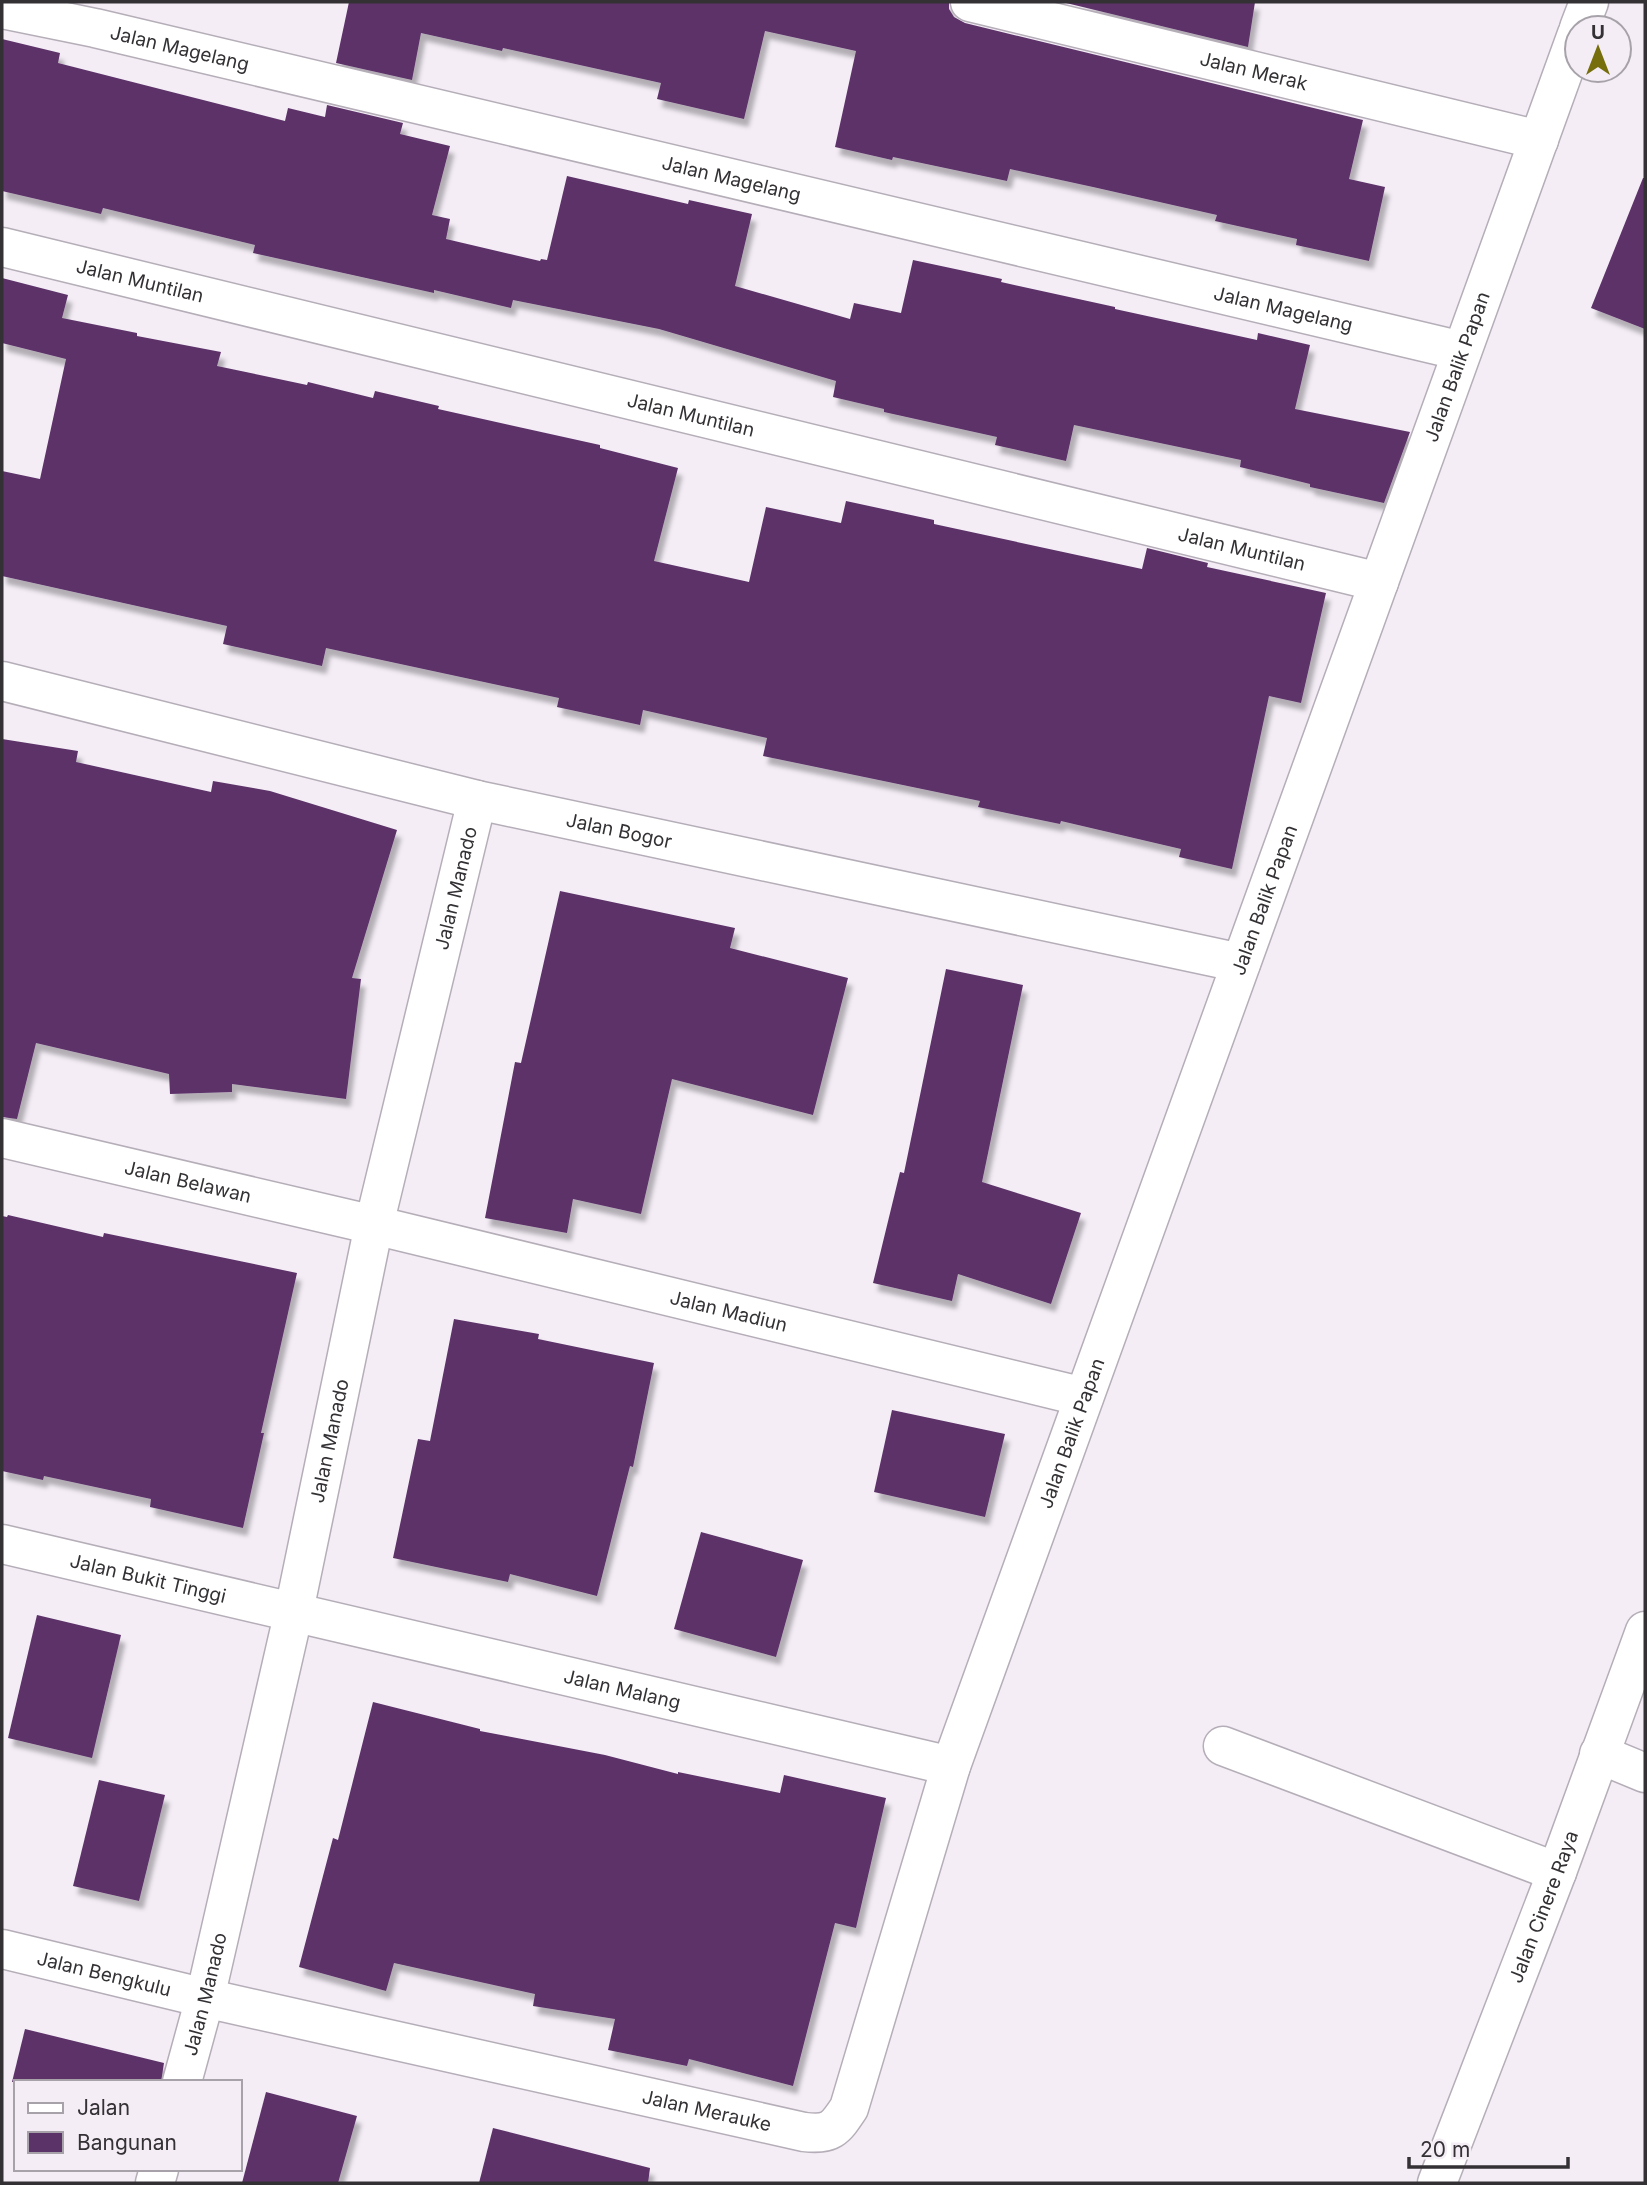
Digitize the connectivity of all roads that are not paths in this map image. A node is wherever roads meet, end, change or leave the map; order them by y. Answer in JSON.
{"nodes":[{"id":1,"x":970,"y":2,"type":"edge"},
{"id":2,"x":2,"y":9,"type":"edge"},
{"id":3,"x":98,"y":15,"type":"edge"},
{"id":4,"x":1563,"y":73,"type":"edge"},
{"id":5,"x":1539,"y":140,"type":"junction"},
{"id":6,"x":2,"y":247,"type":"edge"},
{"id":7,"x":1462,"y":351,"type":"junction"},
{"id":8,"x":1379,"y":582,"type":"junction"},
{"id":9,"x":2,"y":681,"type":"edge"},
{"id":10,"x":477,"y":800,"type":"junction"},
{"id":11,"x":1241,"y":963,"type":"junction"},
{"id":12,"x":2,"y":1138,"type":"edge"},
{"id":13,"x":374,"y":1225,"type":"junction"},
{"id":14,"x":1084,"y":1397,"type":"junction"},
{"id":15,"x":2,"y":1544,"type":"edge"},
{"id":16,"x":294,"y":1611,"type":"junction"},
{"id":17,"x":1645,"y":1631,"type":"edge"},
{"id":18,"x":1223,"y":1746,"type":"dead end"},
{"id":19,"x":1599,"y":1754,"type":"junction"},
{"id":20,"x":951,"y":1766,"type":"junction"},
{"id":21,"x":1645,"y":1773,"type":"edge"},
{"id":22,"x":1557,"y":1872,"type":"junction"},
{"id":23,"x":2,"y":1949,"type":"edge"},
{"id":24,"x":205,"y":1998,"type":"junction"},
{"id":25,"x":183,"y":2080,"type":"edge"},
{"id":26,"x":1437,"y":2183,"type":"edge"}],
"edges":[{"from":1,"to":5,"type":"street","name":"Jalan Merak"},
{"from":2,"to":3,"type":"street","name":"Jalan Magelang"},
{"from":3,"to":7,"type":"street","name":"Jalan Magelang"},
{"from":4,"to":5,"type":"street","name":"Jalan Balik Papan"},
{"from":5,"to":7,"type":"street","name":"Jalan Balik Papan"},
{"from":6,"to":8,"type":"street","name":"Jalan Muntilan"},
{"from":7,"to":8,"type":"street","name":"Jalan Balik Papan"},
{"from":8,"to":11,"type":"street","name":"Jalan Balik Papan"},
{"from":9,"to":10,"type":"street","name":"Jalan Bogor"},
{"from":10,"to":11,"type":"street","name":"Jalan Bogor"},
{"from":10,"to":13,"type":"street","name":"Jalan Manado"},
{"from":11,"to":14,"type":"street","name":"Jalan Balik Papan"},
{"from":12,"to":13,"type":"street","name":"Jalan Belawan"},
{"from":13,"to":14,"type":"street","name":"Jalan Madiun"},
{"from":13,"to":16,"type":"street","name":"Jalan Manado"},
{"from":14,"to":20,"type":"street","name":"Jalan Balik Papan"},
{"from":15,"to":16,"type":"street","name":"Jalan Bukit Tinggi"},
{"from":16,"to":20,"type":"street","name":"Jalan Malang"},
{"from":16,"to":24,"type":"street","name":"Jalan Manado"},
{"from":17,"to":19,"type":"street","name":"Jalan Cinere Raya"},
{"from":18,"to":22,"type":"street"},
{"from":19,"to":21,"type":"street"},
{"from":19,"to":22,"type":"street","name":"Jalan Cinere Raya"},
{"from":20,"to":24,"type":"street","name":"Jalan Merauke"},
{"from":22,"to":26,"type":"street","name":"Jalan Cinere Raya"},
{"from":23,"to":24,"type":"street","name":"Jalan Bengkulu"},
{"from":24,"to":25,"type":"street","name":"Jalan Manado"}]}
